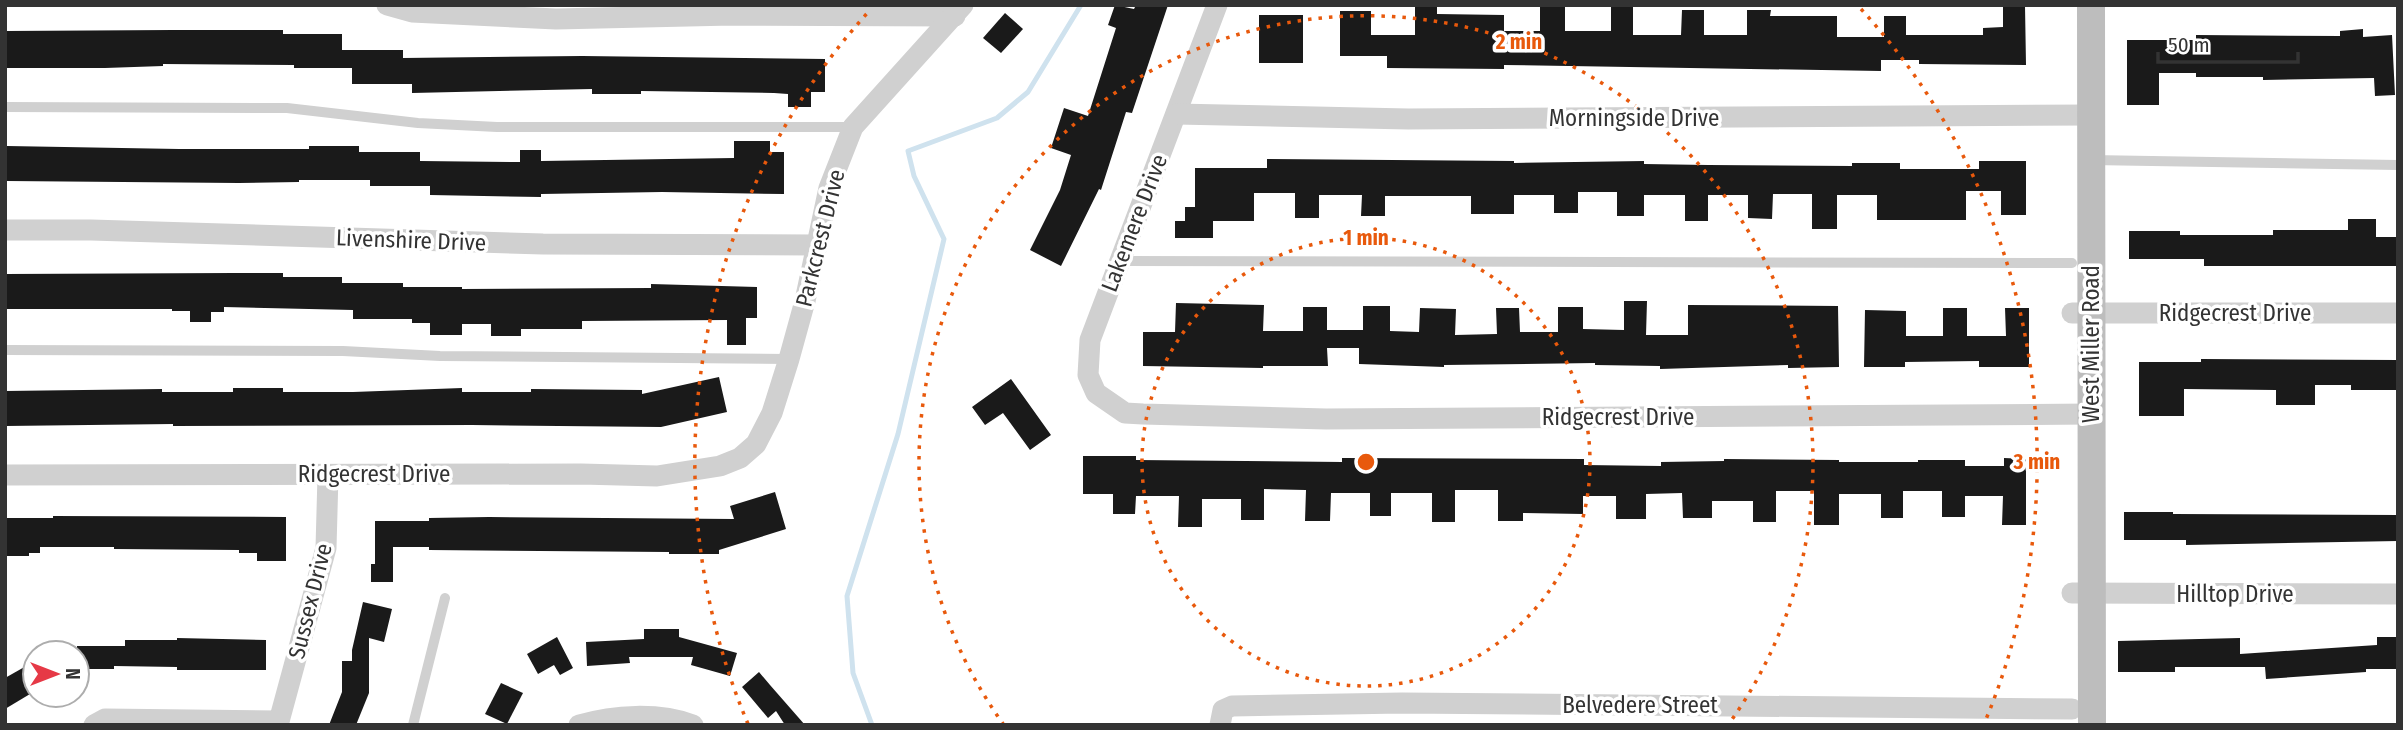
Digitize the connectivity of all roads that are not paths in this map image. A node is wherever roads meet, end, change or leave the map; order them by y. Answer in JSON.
{"nodes":[{"id":1,"x":387,"y":5,"type":"edge"},
{"id":2,"x":1217,"y":5,"type":"edge"},
{"id":3,"x":2072,"y":5,"type":"edge"},
{"id":4,"x":2091,"y":5,"type":"edge"},
{"id":5,"x":959,"y":10,"type":"edge"},
{"id":6,"x":5,"y":107,"type":"edge"},
{"id":7,"x":1176,"y":114,"type":"junction"},
{"id":8,"x":2082,"y":115,"type":"junction"},
{"id":9,"x":853,"y":127,"type":"junction"},
{"id":10,"x":2091,"y":160,"type":"junction"},
{"id":11,"x":2398,"y":165,"type":"edge"},
{"id":12,"x":5,"y":230,"type":"edge"},
{"id":13,"x":818,"y":245,"type":"junction"},
{"id":14,"x":1120,"y":261,"type":"junction"},
{"id":15,"x":2072,"y":263,"type":"junction"},
{"id":16,"x":2082,"y":313,"type":"junction"},
{"id":17,"x":2398,"y":313,"type":"edge"},
{"id":18,"x":5,"y":350,"type":"edge"},
{"id":19,"x":789,"y":359,"type":"junction"},
{"id":20,"x":1143,"y":414,"type":"joint"},
{"id":21,"x":2082,"y":414,"type":"junction"},
{"id":22,"x":740,"y":458,"type":"joint"},
{"id":23,"x":5,"y":475,"type":"edge"},
{"id":24,"x":328,"y":475,"type":"junction"},
{"id":25,"x":2082,"y":593,"type":"junction"},
{"id":26,"x":2398,"y":594,"type":"edge"},
{"id":27,"x":444,"y":598,"type":"dead end"},
{"id":28,"x":1984,"y":716,"type":"edge"},
{"id":29,"x":2079,"y":720,"type":"edge"},
{"id":30,"x":278,"y":723,"type":"edge"},
{"id":31,"x":94,"y":725,"type":"edge"},
{"id":32,"x":413,"y":725,"type":"edge"},
{"id":33,"x":579,"y":725,"type":"edge"},
{"id":34,"x":694,"y":725,"type":"edge"},
{"id":35,"x":1220,"y":725,"type":"edge"}],
"edges":[{"from":1,"to":5,"type":"street"},
{"from":2,"to":7,"type":"street","name":"Lakemere Drive"},
{"from":3,"to":8,"type":"main road","name":"West Miller Road"},
{"from":4,"to":8,"type":"main road","name":"West Miller Road"},
{"from":5,"to":9,"type":"street","name":"Parkcrest Drive"},
{"from":6,"to":9,"type":"lane"},
{"from":7,"to":8,"type":"street","name":"Morningside Drive"},
{"from":7,"to":14,"type":"street","name":"Lakemere Drive"},
{"from":8,"to":10,"type":"main road","name":"West Miller Road"},
{"from":8,"to":15,"type":"main road","name":"West Miller Road"},
{"from":9,"to":13,"type":"street","name":"Parkcrest Drive"},
{"from":10,"to":11,"type":"lane"},
{"from":10,"to":16,"type":"main road","name":"West Miller Road"},
{"from":12,"to":13,"type":"street","name":"Livenshire Drive"},
{"from":13,"to":19,"type":"street","name":"Parkcrest Drive"},
{"from":14,"to":15,"type":"lane"},
{"from":14,"to":20,"type":"street","name":"Lakemere Drive"},
{"from":15,"to":16,"type":"main road","name":"West Miller Road"},
{"from":16,"to":17,"type":"street","name":"Ridgecrest Drive"},
{"from":16,"to":21,"type":"main road","name":"West Miller Road"},
{"from":18,"to":19,"type":"lane"},
{"from":19,"to":22,"type":"street","name":"Parkcrest Drive"},
{"from":20,"to":21,"type":"street","name":"Ridgecrest Drive"},
{"from":21,"to":25,"type":"main road","name":"West Miller Road"},
{"from":22,"to":24,"type":"street","name":"Ridgecrest Drive"},
{"from":23,"to":24,"type":"street","name":"Ridgecrest Drive"},
{"from":24,"to":30,"type":"street","name":"Sussex Drive"},
{"from":25,"to":26,"type":"street","name":"Hilltop Drive"},
{"from":25,"to":29,"type":"main road","name":"West Miller Road"},
{"from":27,"to":32,"type":"lane"},
{"from":28,"to":29,"type":"street","name":"Belvedere Street"},
{"from":28,"to":35,"type":"street","name":"Belvedere Street"},
{"from":30,"to":31,"type":"street"},
{"from":33,"to":34,"type":"street"}]}
